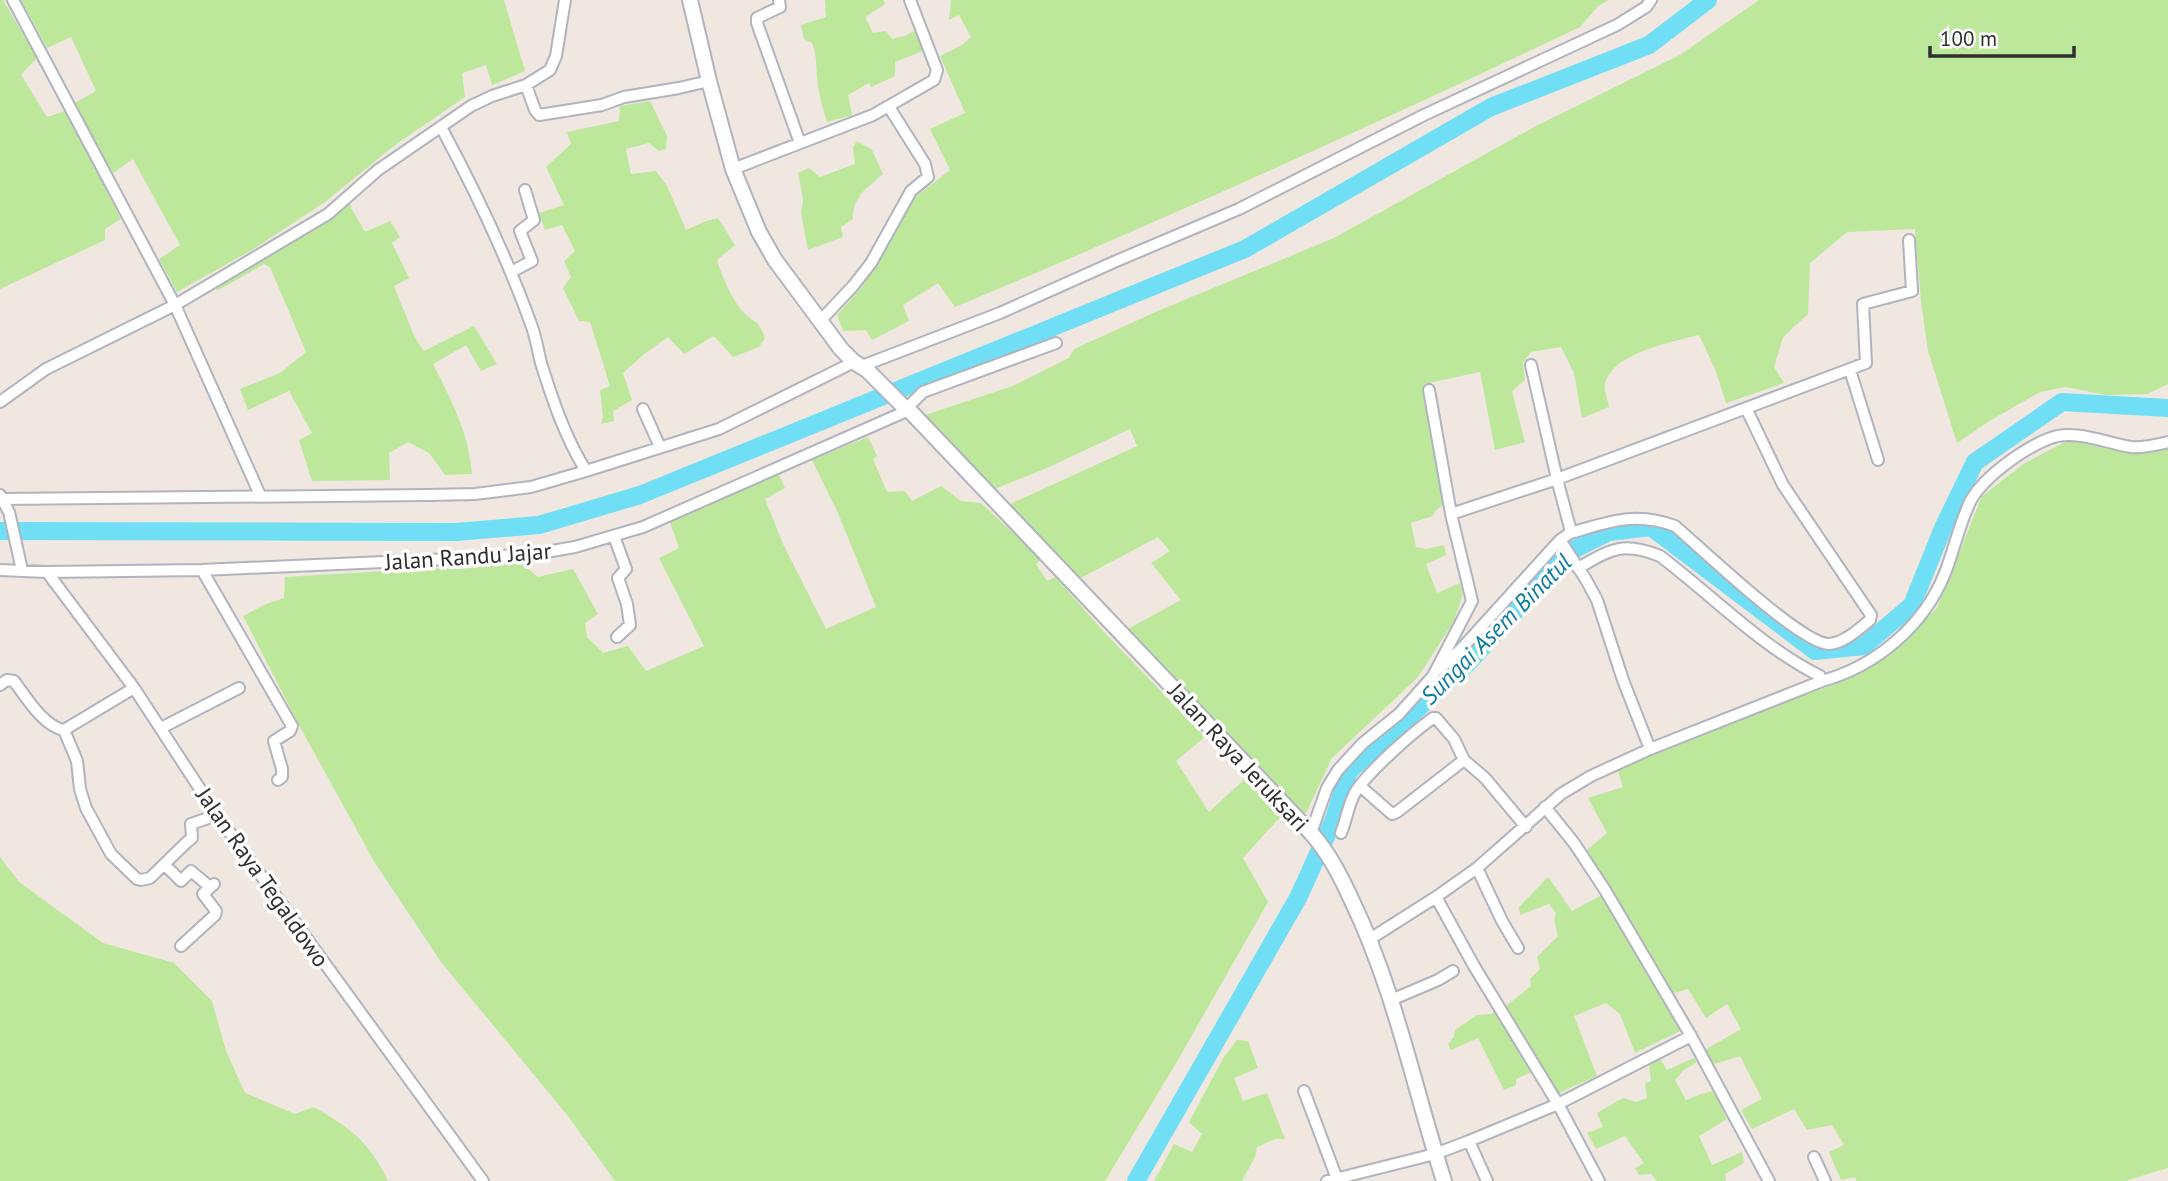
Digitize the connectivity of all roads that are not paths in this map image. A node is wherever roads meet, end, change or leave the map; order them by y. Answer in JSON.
{"nodes":[{"id":1,"x":13,"y":0,"type":"edge"},
{"id":2,"x":565,"y":0,"type":"edge"},
{"id":3,"x":690,"y":0,"type":"edge"},
{"id":4,"x":779,"y":0,"type":"edge"},
{"id":5,"x":910,"y":0,"type":"edge"},
{"id":6,"x":1651,"y":0,"type":"edge"},
{"id":7,"x":709,"y":81,"type":"junction"},
{"id":8,"x":526,"y":85,"type":"junction"},
{"id":9,"x":890,"y":107,"type":"junction"},
{"id":10,"x":442,"y":127,"type":"junction"},
{"id":11,"x":800,"y":143,"type":"junction"},
{"id":12,"x":733,"y":169,"type":"junction"},
{"id":13,"x":525,"y":190,"type":"dead end"},
{"id":14,"x":1909,"y":240,"type":"dead end"},
{"id":15,"x":511,"y":272,"type":"junction"},
{"id":16,"x":175,"y":305,"type":"junction"},
{"id":17,"x":821,"y":320,"type":"junction"},
{"id":18,"x":1056,"y":343,"type":"dead end"},
{"id":19,"x":1531,"y":365,"type":"dead end"},
{"id":20,"x":861,"y":366,"type":"junction"},
{"id":21,"x":1850,"y":370,"type":"junction"},
{"id":22,"x":1429,"y":390,"type":"dead end"},
{"id":23,"x":0,"y":402,"type":"edge"},
{"id":24,"x":1746,"y":408,"type":"junction"},
{"id":25,"x":643,"y":409,"type":"dead end"},
{"id":26,"x":906,"y":409,"type":"junction"},
{"id":27,"x":2168,"y":442,"type":"edge"},
{"id":28,"x":660,"y":447,"type":"junction"},
{"id":29,"x":1878,"y":460,"type":"dead end"},
{"id":30,"x":586,"y":471,"type":"junction"},
{"id":31,"x":1557,"y":479,"type":"junction"},
{"id":32,"x":260,"y":495,"type":"junction"},
{"id":33,"x":1,"y":498,"type":"edge"},
{"id":34,"x":1451,"y":514,"type":"junction"},
{"id":35,"x":1570,"y":533,"type":"junction"},
{"id":36,"x":617,"y":541,"type":"junction"},
{"id":37,"x":1561,"y":543,"type":"junction"},
{"id":38,"x":1577,"y":567,"type":"junction"},
{"id":39,"x":0,"y":570,"type":"edge"},
{"id":40,"x":22,"y":570,"type":"junction"},
{"id":41,"x":202,"y":570,"type":"junction"},
{"id":42,"x":47,"y":572,"type":"junction"},
{"id":43,"x":617,"y":637,"type":"dead end"},
{"id":44,"x":1433,"y":676,"type":"junction"},
{"id":45,"x":1822,"y":681,"type":"junction"},
{"id":46,"x":0,"y":685,"type":"edge"},
{"id":47,"x":134,"y":688,"type":"junction"},
{"id":48,"x":239,"y":688,"type":"dead end"},
{"id":49,"x":161,"y":728,"type":"junction"},
{"id":50,"x":64,"y":730,"type":"junction"},
{"id":51,"x":1650,"y":749,"type":"junction"},
{"id":52,"x":1464,"y":760,"type":"junction"},
{"id":53,"x":278,"y":780,"type":"dead end"},
{"id":54,"x":1360,"y":786,"type":"junction"},
{"id":55,"x":1545,"y":807,"type":"junction"},
{"id":56,"x":217,"y":815,"type":"junction"},
{"id":57,"x":1526,"y":827,"type":"junction"},
{"id":58,"x":1341,"y":833,"type":"dead end"},
{"id":59,"x":1312,"y":834,"type":"junction"},
{"id":60,"x":165,"y":865,"type":"junction"},
{"id":61,"x":1477,"y":868,"type":"junction"},
{"id":62,"x":1436,"y":897,"type":"junction"},
{"id":63,"x":1370,"y":939,"type":"junction"},
{"id":64,"x":181,"y":946,"type":"dead end"},
{"id":65,"x":1518,"y":947,"type":"dead end"},
{"id":66,"x":1453,"y":971,"type":"dead end"},
{"id":67,"x":1391,"y":1000,"type":"junction"},
{"id":68,"x":1691,"y":1036,"type":"junction"},
{"id":69,"x":1304,"y":1091,"type":"dead end"},
{"id":70,"x":1558,"y":1104,"type":"junction"},
{"id":71,"x":1469,"y":1141,"type":"junction"},
{"id":72,"x":1435,"y":1154,"type":"junction"},
{"id":73,"x":1814,"y":1157,"type":"dead end"},
{"id":74,"x":1332,"y":1180,"type":"edge"},
{"id":75,"x":483,"y":1181,"type":"edge"},
{"id":76,"x":1444,"y":1181,"type":"edge"},
{"id":77,"x":1487,"y":1181,"type":"edge"},
{"id":78,"x":1599,"y":1181,"type":"edge"},
{"id":79,"x":1769,"y":1181,"type":"edge"},
{"id":80,"x":1825,"y":1181,"type":"edge"}],
"edges":[{"from":1,"to":16,"type":"street"},
{"from":2,"to":8,"type":"street"},
{"from":3,"to":7,"type":"street","name":"Jalan Raya Jeruksari"},
{"from":4,"to":11,"type":"street"},
{"from":5,"to":9,"type":"street"},
{"from":6,"to":20,"type":"street"},
{"from":7,"to":8,"type":"street"},
{"from":7,"to":12,"type":"street","name":"Jalan Raya Jeruksari"},
{"from":8,"to":10,"type":"street"},
{"from":9,"to":11,"type":"street"},
{"from":9,"to":17,"type":"street"},
{"from":10,"to":15,"type":"street"},
{"from":10,"to":16,"type":"street"},
{"from":11,"to":12,"type":"street"},
{"from":12,"to":17,"type":"street","name":"Jalan Raya Jeruksari"},
{"from":13,"to":15,"type":"street"},
{"from":14,"to":21,"type":"street"},
{"from":15,"to":30,"type":"street"},
{"from":16,"to":23,"type":"street"},
{"from":16,"to":32,"type":"street"},
{"from":17,"to":20,"type":"street","name":"Jalan Raya Jeruksari"},
{"from":18,"to":26,"type":"street","name":"Jalan Randu Jajar"},
{"from":19,"to":31,"type":"street"},
{"from":20,"to":26,"type":"street","name":"Jalan Raya Jeruksari"},
{"from":20,"to":28,"type":"street"},
{"from":21,"to":24,"type":"street"},
{"from":21,"to":29,"type":"street"},
{"from":22,"to":34,"type":"street"},
{"from":24,"to":31,"type":"street"},
{"from":24,"to":35,"type":"street"},
{"from":25,"to":28,"type":"street"},
{"from":26,"to":36,"type":"street","name":"Jalan Randu Jajar"},
{"from":26,"to":59,"type":"street","name":"Jalan Raya Jeruksari"},
{"from":27,"to":45,"type":"street"},
{"from":28,"to":30,"type":"street"},
{"from":30,"to":32,"type":"street"},
{"from":31,"to":34,"type":"street"},
{"from":31,"to":35,"type":"street"},
{"from":32,"to":33,"type":"street"},
{"from":33,"to":40,"type":"street"},
{"from":34,"to":44,"type":"street"},
{"from":35,"to":37,"type":"street"},
{"from":36,"to":41,"type":"street","name":"Jalan Randu Jajar"},
{"from":36,"to":43,"type":"street"},
{"from":37,"to":38,"type":"street"},
{"from":37,"to":44,"type":"street"},
{"from":38,"to":45,"type":"street"},
{"from":38,"to":51,"type":"street"},
{"from":39,"to":40,"type":"street","name":"Jalan Randu Jajar"},
{"from":40,"to":42,"type":"street","name":"Jalan Randu Jajar"},
{"from":41,"to":42,"type":"street","name":"Jalan Randu Jajar"},
{"from":41,"to":53,"type":"street"},
{"from":42,"to":47,"type":"street","name":"Jalan Raya Tegaldowo"},
{"from":44,"to":59,"type":"street"},
{"from":45,"to":51,"type":"street"},
{"from":46,"to":50,"type":"street"},
{"from":47,"to":49,"type":"street","name":"Jalan Raya Tegaldowo"},
{"from":47,"to":50,"type":"street"},
{"from":48,"to":49,"type":"street"},
{"from":49,"to":56,"type":"street","name":"Jalan Raya Tegaldowo"},
{"from":50,"to":60,"type":"street"},
{"from":51,"to":55,"type":"street"},
{"from":52,"to":54,"type":"street"},
{"from":52,"to":54,"type":"street"},
{"from":52,"to":57,"type":"street"},
{"from":54,"to":58,"type":"street"},
{"from":55,"to":57,"type":"street"},
{"from":55,"to":68,"type":"street"},
{"from":56,"to":60,"type":"street"},
{"from":56,"to":75,"type":"street","name":"Jalan Raya Tegaldowo"},
{"from":57,"to":61,"type":"street"},
{"from":59,"to":63,"type":"street","name":"Jalan Raya Jeruksari"},
{"from":60,"to":64,"type":"street"},
{"from":61,"to":62,"type":"street"},
{"from":61,"to":65,"type":"street"},
{"from":62,"to":63,"type":"street"},
{"from":62,"to":70,"type":"street"},
{"from":63,"to":67,"type":"street","name":"Jalan Raya Jeruksari"},
{"from":66,"to":67,"type":"street"},
{"from":67,"to":72,"type":"street","name":"Jalan Raya Jeruksari"},
{"from":68,"to":70,"type":"street"},
{"from":68,"to":79,"type":"street"},
{"from":69,"to":74,"type":"street"},
{"from":70,"to":71,"type":"street"},
{"from":70,"to":78,"type":"street"},
{"from":71,"to":72,"type":"street"},
{"from":71,"to":77,"type":"street"},
{"from":72,"to":74,"type":"street"},
{"from":72,"to":76,"type":"street","name":"Jalan Raya Jeruksari"},
{"from":73,"to":80,"type":"street"}]}
